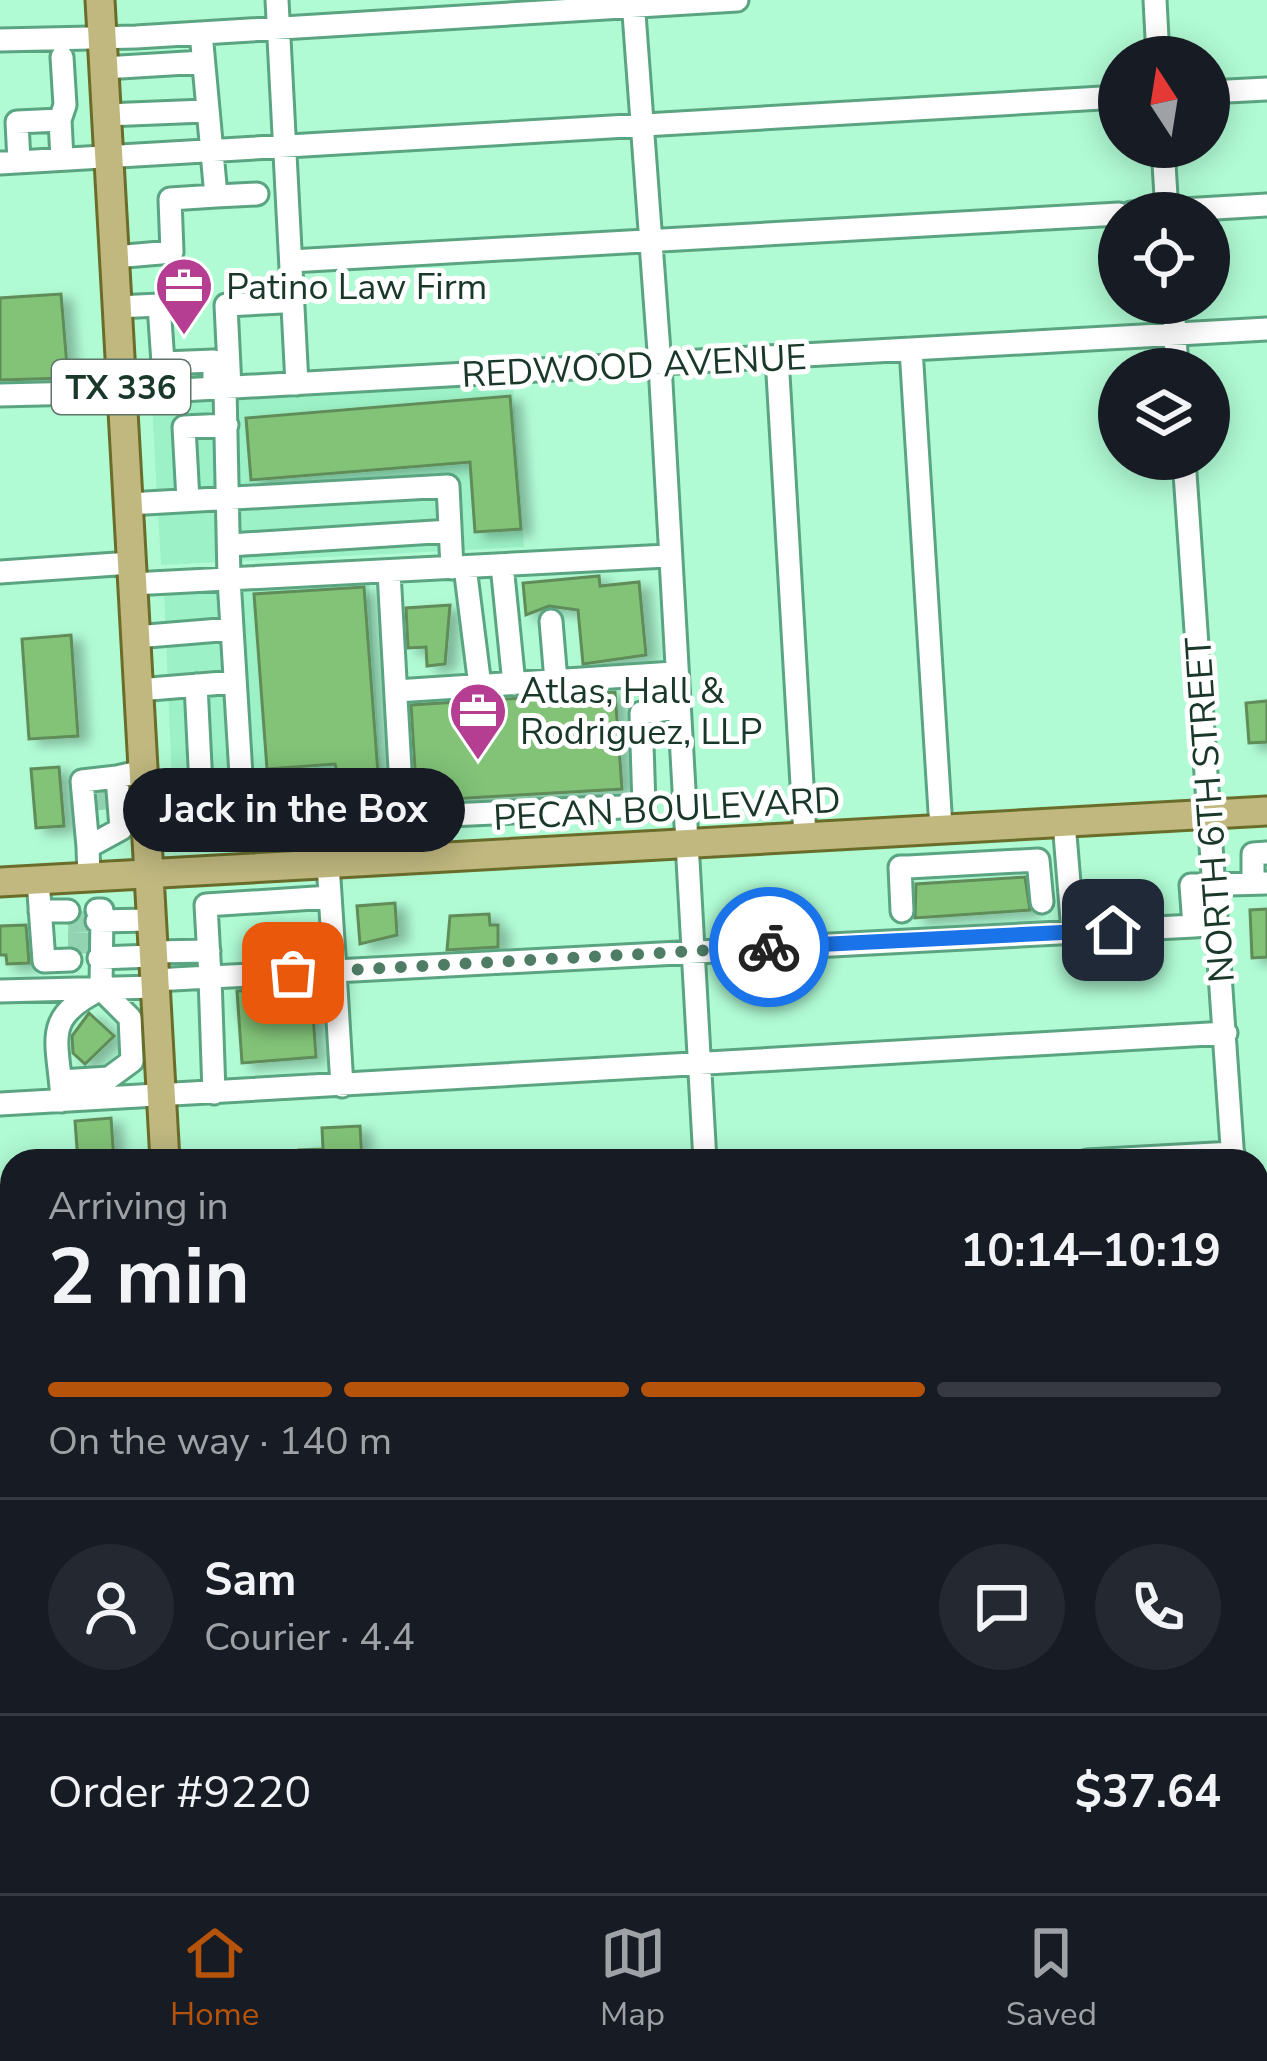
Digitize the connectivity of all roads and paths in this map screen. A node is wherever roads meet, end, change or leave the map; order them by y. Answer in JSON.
{"nodes":[{"id":1,"x":100,"y":0,"type":"edge"},
{"id":2,"x":278,"y":0,"type":"edge"},
{"id":3,"x":737,"y":0,"type":"edge"},
{"id":4,"x":1155,"y":0,"type":"edge"},
{"id":5,"x":633,"y":3,"type":"edge"},
{"id":6,"x":279,"y":28,"type":"junction"},
{"id":7,"x":201,"y":33,"type":"junction"},
{"id":8,"x":102,"y":35,"type":"junction"},
{"id":9,"x":1157,"y":36,"type":"edge"},
{"id":10,"x":0,"y":40,"type":"edge"},
{"id":11,"x":62,"y":57,"type":"dead end"},
{"id":12,"x":202,"y":62,"type":"junction"},
{"id":13,"x":1267,"y":89,"type":"edge"},
{"id":14,"x":105,"y":91,"type":"junction"},
{"id":15,"x":1230,"y":91,"type":"edge"},
{"id":16,"x":65,"y":93,"type":"junction"},
{"id":17,"x":1098,"y":98,"type":"edge"},
{"id":18,"x":205,"y":111,"type":"junction"},
{"id":19,"x":60,"y":120,"type":"junction"},
{"id":20,"x":640,"y":123,"type":"junction"},
{"id":21,"x":286,"y":142,"type":"junction"},
{"id":22,"x":209,"y":147,"type":"junction"},
{"id":23,"x":108,"y":152,"type":"junction"},
{"id":24,"x":62,"y":159,"type":"junction"},
{"id":25,"x":9,"y":162,"type":"edge"},
{"id":26,"x":257,"y":194,"type":"dead end"},
{"id":27,"x":216,"y":196,"type":"junction"},
{"id":28,"x":1267,"y":205,"type":"edge"},
{"id":29,"x":1230,"y":208,"type":"edge"},
{"id":30,"x":1098,"y":215,"type":"edge"},
{"id":31,"x":650,"y":242,"type":"junction"},
{"id":32,"x":114,"y":257,"type":"junction"},
{"id":33,"x":291,"y":261,"type":"junction"},
{"id":34,"x":282,"y":302,"type":"dead end"},
{"id":35,"x":117,"y":307,"type":"junction"},
{"id":36,"x":1174,"y":324,"type":"edge"},
{"id":37,"x":1267,"y":329,"type":"edge"},
{"id":38,"x":1175,"y":334,"type":"junction"},
{"id":39,"x":1176,"y":348,"type":"edge"},
{"id":40,"x":911,"y":349,"type":"junction"},
{"id":41,"x":777,"y":357,"type":"junction"},
{"id":42,"x":163,"y":363,"type":"junction"},
{"id":43,"x":660,"y":364,"type":"junction"},
{"id":44,"x":121,"y":380,"type":"junction"},
{"id":45,"x":297,"y":384,"type":"junction"},
{"id":46,"x":223,"y":388,"type":"junction"},
{"id":47,"x":164,"y":391,"type":"junction"},
{"id":48,"x":0,"y":395,"type":"edge"},
{"id":49,"x":227,"y":425,"type":"junction"},
{"id":50,"x":1185,"y":480,"type":"edge"},
{"id":51,"x":231,"y":498,"type":"junction"},
{"id":52,"x":188,"y":500,"type":"junction"},
{"id":53,"x":128,"y":504,"type":"junction"},
{"id":54,"x":450,"y":531,"type":"junction"},
{"id":55,"x":230,"y":545,"type":"junction"},
{"id":56,"x":667,"y":556,"type":"junction"},
{"id":57,"x":502,"y":565,"type":"junction"},
{"id":58,"x":458,"y":568,"type":"junction"},
{"id":59,"x":0,"y":572,"type":"edge"},
{"id":60,"x":389,"y":572,"type":"junction"},
{"id":61,"x":132,"y":573,"type":"junction"},
{"id":62,"x":229,"y":579,"type":"junction"},
{"id":63,"x":551,"y":621,"type":"dead end"},
{"id":64,"x":232,"y":629,"type":"junction"},
{"id":65,"x":135,"y":637,"type":"junction"},
{"id":66,"x":674,"y":673,"type":"junction"},
{"id":67,"x":556,"y":681,"type":"junction"},
{"id":68,"x":235,"y":682,"type":"junction"},
{"id":69,"x":514,"y":683,"type":"junction"},
{"id":70,"x":196,"y":685,"type":"junction"},
{"id":71,"x":480,"y":686,"type":"junction"},
{"id":72,"x":138,"y":690,"type":"junction"},
{"id":73,"x":395,"y":691,"type":"junction"},
{"id":74,"x":676,"y":708,"type":"junction"},
{"id":75,"x":111,"y":791,"type":"junction"},
{"id":76,"x":275,"y":791,"type":"dead end"},
{"id":77,"x":572,"y":810,"type":"junction"},
{"id":78,"x":1267,"y":811,"type":"edge"},
{"id":79,"x":1209,"y":814,"type":"junction"},
{"id":80,"x":403,"y":818,"type":"junction"},
{"id":81,"x":332,"y":820,"type":"junction"},
{"id":82,"x":1064,"y":822,"type":"junction"},
{"id":83,"x":252,"y":824,"type":"junction"},
{"id":84,"x":1028,"y":824,"type":"junction"},
{"id":85,"x":203,"y":826,"type":"junction"},
{"id":86,"x":940,"y":828,"type":"junction"},
{"id":87,"x":146,"y":829,"type":"junction"},
{"id":88,"x":906,"y":830,"type":"junction"},
{"id":89,"x":806,"y":836,"type":"junction"},
{"id":90,"x":685,"y":843,"type":"junction"},
{"id":91,"x":88,"y":847,"type":"junction"},
{"id":92,"x":574,"y":849,"type":"junction"},
{"id":93,"x":1267,"y":854,"type":"edge"},
{"id":94,"x":405,"y":859,"type":"junction"},
{"id":95,"x":1030,"y":861,"type":"junction"},
{"id":96,"x":328,"y":864,"type":"junction"},
{"id":97,"x":908,"y":867,"type":"junction"},
{"id":98,"x":263,"y":868,"type":"junction"},
{"id":99,"x":148,"y":875,"type":"junction"},
{"id":100,"x":89,"y":878,"type":"junction"},
{"id":101,"x":38,"y":880,"type":"junction"},
{"id":102,"x":0,"y":882,"type":"edge"},
{"id":103,"x":1260,"y":883,"type":"edge"},
{"id":104,"x":1214,"y":884,"type":"junction"},
{"id":105,"x":330,"y":897,"type":"junction"},
{"id":106,"x":1042,"y":902,"type":"dead end"},
{"id":107,"x":902,"y":911,"type":"dead end"},
{"id":108,"x":151,"y":920,"type":"junction"},
{"id":109,"x":1217,"y":924,"type":"junction"},
{"id":110,"x":42,"y":926,"type":"junction"},
{"id":111,"x":1194,"y":926,"type":"junction"},
{"id":112,"x":1073,"y":932,"type":"junction"},
{"id":113,"x":100,"y":936,"type":"junction"},
{"id":114,"x":692,"y":950,"type":"junction"},
{"id":115,"x":208,"y":951,"type":"junction"},
{"id":116,"x":154,"y":969,"type":"junction"},
{"id":117,"x":334,"y":971,"type":"junction"},
{"id":118,"x":210,"y":977,"type":"junction"},
{"id":119,"x":0,"y":991,"type":"edge"},
{"id":120,"x":87,"y":1004,"type":"junction"},
{"id":121,"x":1226,"y":1033,"type":"junction"},
{"id":122,"x":145,"y":1045,"type":"junction"},
{"id":123,"x":699,"y":1066,"type":"junction"},
{"id":124,"x":118,"y":1072,"type":"junction"},
{"id":125,"x":342,"y":1086,"type":"junction"},
{"id":126,"x":62,"y":1091,"type":"junction"},
{"id":127,"x":214,"y":1093,"type":"junction"},
{"id":128,"x":161,"y":1096,"type":"junction"},
{"id":129,"x":121,"y":1098,"type":"junction"},
{"id":130,"x":0,"y":1104,"type":"edge"},
{"id":131,"x":163,"y":1149,"type":"edge"},
{"id":132,"x":704,"y":1149,"type":"edge"},
{"id":133,"x":1233,"y":1149,"type":"edge"}],
"edges":[{"from":1,"to":8,"type":"main road","number":"TX 336"},
{"from":2,"to":6,"type":"street"},
{"from":3,"to":5,"type":"street"},
{"from":4,"to":9,"type":"street"},
{"from":5,"to":6,"type":"street"},
{"from":5,"to":20,"type":"street"},
{"from":6,"to":7,"type":"street"},
{"from":6,"to":21,"type":"street"},
{"from":7,"to":8,"type":"street"},
{"from":7,"to":12,"type":"street"},
{"from":8,"to":10,"type":"street"},
{"from":8,"to":14,"type":"main road","number":"TX 336"},
{"from":11,"to":16,"type":"street"},
{"from":12,"to":14,"type":"street"},
{"from":12,"to":18,"type":"street"},
{"from":13,"to":15,"type":"street"},
{"from":14,"to":16,"type":"street"},
{"from":14,"to":18,"type":"street"},
{"from":14,"to":23,"type":"main road","number":"TX 336"},
{"from":16,"to":19,"type":"street"},
{"from":17,"to":20,"type":"street"},
{"from":18,"to":22,"type":"street"},
{"from":19,"to":24,"type":"street"},
{"from":19,"to":25,"type":"street"},
{"from":20,"to":21,"type":"street"},
{"from":20,"to":31,"type":"street"},
{"from":21,"to":22,"type":"street"},
{"from":21,"to":33,"type":"street"},
{"from":22,"to":23,"type":"street"},
{"from":22,"to":27,"type":"street"},
{"from":23,"to":24,"type":"street"},
{"from":23,"to":32,"type":"main road","number":"TX 336"},
{"from":24,"to":25,"type":"street"},
{"from":26,"to":27,"type":"street"},
{"from":27,"to":32,"type":"street"},
{"from":28,"to":29,"type":"street"},
{"from":30,"to":31,"type":"street"},
{"from":31,"to":33,"type":"street"},
{"from":31,"to":43,"type":"street"},
{"from":32,"to":35,"type":"main road","number":"TX 336"},
{"from":33,"to":45,"type":"street"},
{"from":34,"to":46,"type":"street"},
{"from":35,"to":42,"type":"street"},
{"from":35,"to":44,"type":"main road","number":"TX 336"},
{"from":36,"to":38,"type":"street"},
{"from":37,"to":38,"type":"street","name":"REDWOOD AVENUE"},
{"from":38,"to":39,"type":"street"},
{"from":38,"to":40,"type":"street","name":"REDWOOD AVENUE"},
{"from":40,"to":41,"type":"street","name":"REDWOOD AVENUE"},
{"from":40,"to":86,"type":"street"},
{"from":41,"to":43,"type":"street","name":"REDWOOD AVENUE"},
{"from":41,"to":89,"type":"street"},
{"from":42,"to":44,"type":"street"},
{"from":42,"to":46,"type":"street"},
{"from":42,"to":47,"type":"street"},
{"from":43,"to":45,"type":"street","name":"REDWOOD AVENUE"},
{"from":43,"to":56,"type":"street"},
{"from":44,"to":47,"type":"street","name":"REDWOOD AVENUE"},
{"from":44,"to":48,"type":"street","name":"REDWOOD AVENUE"},
{"from":44,"to":53,"type":"main road","number":"TX 336"},
{"from":45,"to":46,"type":"street","name":"REDWOOD AVENUE"},
{"from":46,"to":47,"type":"street","name":"REDWOOD AVENUE"},
{"from":46,"to":49,"type":"street"},
{"from":49,"to":51,"type":"street"},
{"from":49,"to":52,"type":"street"},
{"from":50,"to":79,"type":"street","name":"NORTH 6TH STREET"},
{"from":51,"to":52,"type":"street"},
{"from":51,"to":54,"type":"street"},
{"from":51,"to":55,"type":"street"},
{"from":52,"to":53,"type":"street"},
{"from":53,"to":61,"type":"main road","number":"TX 336"},
{"from":54,"to":55,"type":"street"},
{"from":54,"to":58,"type":"street"},
{"from":55,"to":62,"type":"street"},
{"from":56,"to":57,"type":"street"},
{"from":56,"to":66,"type":"street"},
{"from":57,"to":58,"type":"street"},
{"from":57,"to":69,"type":"street"},
{"from":58,"to":60,"type":"street"},
{"from":58,"to":71,"type":"street"},
{"from":59,"to":61,"type":"street"},
{"from":60,"to":62,"type":"street"},
{"from":60,"to":73,"type":"street"},
{"from":61,"to":62,"type":"street"},
{"from":61,"to":65,"type":"main road","number":"TX 336"},
{"from":62,"to":64,"type":"street"},
{"from":63,"to":67,"type":"street"},
{"from":64,"to":65,"type":"street"},
{"from":64,"to":68,"type":"street"},
{"from":65,"to":72,"type":"main road","number":"TX 336"},
{"from":66,"to":67,"type":"street"},
{"from":66,"to":74,"type":"street"},
{"from":67,"to":69,"type":"street"},
{"from":68,"to":70,"type":"street"},
{"from":68,"to":83,"type":"street"},
{"from":69,"to":71,"type":"street"},
{"from":70,"to":72,"type":"street"},
{"from":70,"to":85,"type":"street"},
{"from":71,"to":73,"type":"street"},
{"from":72,"to":75,"type":"main road","number":"TX 336"},
{"from":73,"to":80,"type":"street"},
{"from":74,"to":77,"type":"street"},
{"from":74,"to":90,"type":"street"},
{"from":75,"to":87,"type":"main road","number":"TX 336"},
{"from":75,"to":91,"type":"street"},
{"from":75,"to":91,"type":"street"},
{"from":76,"to":81,"type":"street"},
{"from":77,"to":80,"type":"street"},
{"from":77,"to":92,"type":"street"},
{"from":78,"to":79,"type":"main road","name":"PECAN BOULEVARD"},
{"from":79,"to":82,"type":"main road","name":"PECAN BOULEVARD"},
{"from":79,"to":104,"type":"street","name":"NORTH 6TH STREET"},
{"from":80,"to":81,"type":"street"},
{"from":80,"to":94,"type":"street"},
{"from":81,"to":83,"type":"street"},
{"from":82,"to":84,"type":"main road","name":"PECAN BOULEVARD"},
{"from":82,"to":112,"type":"street"},
{"from":83,"to":85,"type":"street"},
{"from":83,"to":98,"type":"street"},
{"from":84,"to":86,"type":"main road","name":"PECAN BOULEVARD"},
{"from":84,"to":95,"type":"street"},
{"from":85,"to":87,"type":"street"},
{"from":86,"to":88,"type":"main road","name":"PECAN BOULEVARD"},
{"from":87,"to":99,"type":"main road","number":"TX 336"},
{"from":88,"to":89,"type":"main road","name":"PECAN BOULEVARD"},
{"from":88,"to":97,"type":"street"},
{"from":89,"to":90,"type":"main road","name":"PECAN BOULEVARD"},
{"from":90,"to":92,"type":"main road","name":"PECAN BOULEVARD"},
{"from":90,"to":114,"type":"street"},
{"from":91,"to":100,"type":"street"},
{"from":92,"to":94,"type":"main road","name":"PECAN BOULEVARD"},
{"from":93,"to":103,"type":"street"},
{"from":94,"to":96,"type":"main road","name":"PECAN BOULEVARD"},
{"from":95,"to":97,"type":"street"},
{"from":95,"to":106,"type":"street"},
{"from":96,"to":98,"type":"main road","name":"PECAN BOULEVARD"},
{"from":96,"to":105,"type":"street"},
{"from":97,"to":107,"type":"street"},
{"from":98,"to":99,"type":"main road","name":"PECAN BOULEVARD"},
{"from":99,"to":100,"type":"main road","name":"PECAN BOULEVARD"},
{"from":99,"to":108,"type":"main road","number":"TX 336"},
{"from":100,"to":101,"type":"main road","name":"PECAN BOULEVARD"},
{"from":101,"to":102,"type":"main road","name":"PECAN BOULEVARD"},
{"from":101,"to":110,"type":"street"},
{"from":103,"to":104,"type":"street"},
{"from":104,"to":109,"type":"street","name":"NORTH 6TH STREET"},
{"from":104,"to":111,"type":"street"},
{"from":105,"to":115,"type":"street"},
{"from":105,"to":117,"type":"street"},
{"from":108,"to":113,"type":"street"},
{"from":108,"to":116,"type":"main road","number":"TX 336"},
{"from":109,"to":111,"type":"street"},
{"from":109,"to":121,"type":"street","name":"NORTH 6TH STREET"},
{"from":110,"to":110,"type":"street"},
{"from":111,"to":112,"type":"street"},
{"from":112,"to":114,"type":"street"},
{"from":113,"to":116,"type":"street"},
{"from":113,"to":120,"type":"street"},
{"from":114,"to":117,"type":"street"},
{"from":114,"to":123,"type":"street"},
{"from":115,"to":116,"type":"street"},
{"from":115,"to":118,"type":"street"},
{"from":116,"to":118,"type":"street"},
{"from":116,"to":120,"type":"street"},
{"from":116,"to":122,"type":"main road","number":"TX 336"},
{"from":117,"to":118,"type":"street"},
{"from":117,"to":125,"type":"street"},
{"from":118,"to":127,"type":"street"},
{"from":119,"to":120,"type":"street"},
{"from":120,"to":122,"type":"street"},
{"from":120,"to":126,"type":"street"},
{"from":121,"to":123,"type":"street"},
{"from":121,"to":133,"type":"street","name":"NORTH 6TH STREET"},
{"from":122,"to":124,"type":"street"},
{"from":122,"to":128,"type":"main road","number":"TX 336"},
{"from":123,"to":125,"type":"street"},
{"from":123,"to":132,"type":"street"},
{"from":124,"to":126,"type":"street"},
{"from":124,"to":129,"type":"street"},
{"from":125,"to":127,"type":"street"},
{"from":126,"to":129,"type":"street"},
{"from":126,"to":130,"type":"street"},
{"from":127,"to":128,"type":"street"},
{"from":128,"to":129,"type":"street"},
{"from":128,"to":131,"type":"main road","number":"TX 336"}]}
